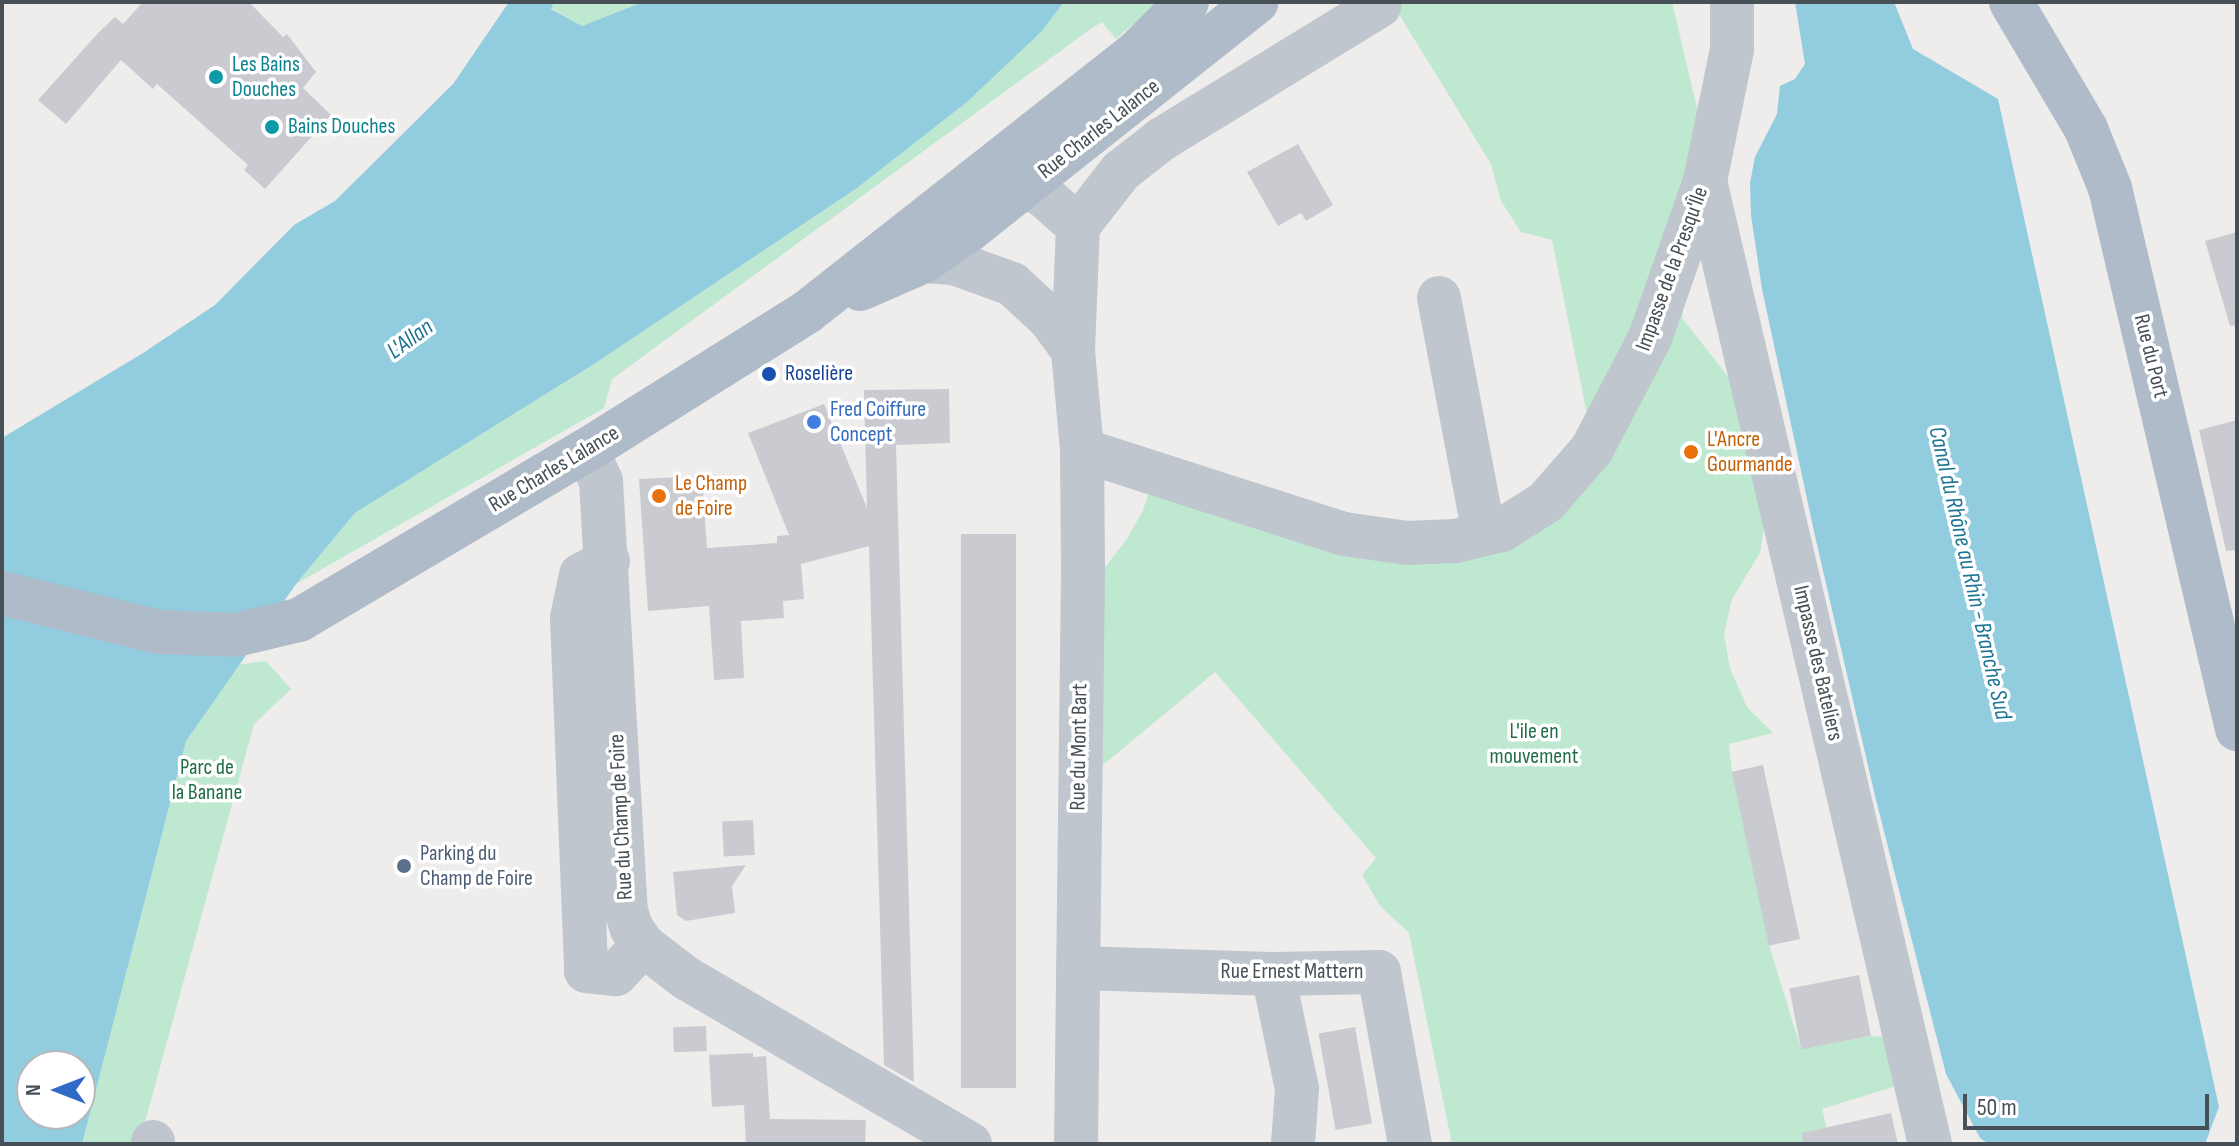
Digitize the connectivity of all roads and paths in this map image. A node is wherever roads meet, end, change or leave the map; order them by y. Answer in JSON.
{"nodes":[{"id":1,"x":1187,"y":2,"type":"edge"},
{"id":2,"x":1257,"y":2,"type":"edge"},
{"id":3,"x":1732,"y":2,"type":"edge"},
{"id":4,"x":2011,"y":2,"type":"edge"},
{"id":5,"x":1379,"y":6,"type":"dead end"},
{"id":6,"x":1142,"y":72,"type":"junction"},
{"id":7,"x":1101,"y":129,"type":"junction"},
{"id":8,"x":996,"y":181,"type":"junction"},
{"id":9,"x":1705,"y":181,"type":"junction"},
{"id":10,"x":969,"y":230,"type":"junction"},
{"id":11,"x":1076,"y":243,"type":"junction"},
{"id":12,"x":924,"y":261,"type":"junction"},
{"id":13,"x":998,"y":279,"type":"junction"},
{"id":14,"x":1439,"y":298,"type":"dead end"},
{"id":15,"x":807,"y":312,"type":"junction"},
{"id":16,"x":1073,"y":351,"type":"junction"},
{"id":17,"x":587,"y":450,"type":"junction"},
{"id":18,"x":1082,"y":450,"type":"junction"},
{"id":19,"x":1484,"y":534,"type":"junction"},
{"id":20,"x":608,"y":561,"type":"junction"},
{"id":21,"x":2,"y":593,"type":"edge"},
{"id":22,"x":2237,"y":729,"type":"edge"},
{"id":23,"x":643,"y":945,"type":"junction"},
{"id":24,"x":1078,"y":968,"type":"junction"},
{"id":25,"x":1273,"y":974,"type":"junction"},
{"id":26,"x":970,"y":1144,"type":"edge"},
{"id":27,"x":1076,"y":1144,"type":"edge"},
{"id":28,"x":1293,"y":1144,"type":"edge"},
{"id":29,"x":1410,"y":1144,"type":"edge"},
{"id":30,"x":1930,"y":1144,"type":"edge"}],
"edges":[{"from":1,"to":6,"type":"main road","name":"Rue Charles Lalance"},
{"from":2,"to":6,"type":"main road","name":"Rue Charles Lalance"},
{"from":3,"to":9,"type":"street","name":"Impasse de la Presqu'Île"},
{"from":4,"to":22,"type":"main road","name":"Rue du Port"},
{"from":5,"to":11,"type":"street"},
{"from":6,"to":7,"type":"main road","name":"Rue Charles Lalance"},
{"from":6,"to":8,"type":"main road","name":"Rue Charles Lalance"},
{"from":7,"to":8,"type":"main road","name":"Rue Charles Lalance"},
{"from":7,"to":11,"type":"street","name":"Rue du Mont Bart"},
{"from":8,"to":10,"type":"main road","name":"Rue Charles Lalance"},
{"from":8,"to":11,"type":"street"},
{"from":8,"to":15,"type":"main road","name":"Rue Charles Lalance"},
{"from":9,"to":19,"type":"street","name":"Impasse de la Presqu'Île"},
{"from":9,"to":30,"type":"street","name":"Impasse des Bateliers"},
{"from":10,"to":12,"type":"main road","name":"Rue Charles Lalance"},
{"from":10,"to":13,"type":"street"},
{"from":11,"to":13,"type":"street"},
{"from":11,"to":16,"type":"street","name":"Rue du Mont Bart"},
{"from":12,"to":13,"type":"street"},
{"from":12,"to":15,"type":"main road","name":"Rue Charles Lalance"},
{"from":13,"to":16,"type":"street"},
{"from":14,"to":19,"type":"street"},
{"from":15,"to":17,"type":"main road","name":"Rue Charles Lalance"},
{"from":16,"to":18,"type":"street","name":"Rue du Mont Bart"},
{"from":17,"to":20,"type":"street","name":"Rue du Champ de Foire"},
{"from":17,"to":21,"type":"main road","name":"Rue Charles Lalance"},
{"from":18,"to":19,"type":"street","name":"Impasse de la Presqu'Île"},
{"from":18,"to":24,"type":"street","name":"Rue du Mont Bart"},
{"from":20,"to":23,"type":"street","name":"Rue du Champ de Foire"},
{"from":20,"to":23,"type":"street"},
{"from":23,"to":26,"type":"street","name":"Rue du Champ de Foire"},
{"from":24,"to":25,"type":"street","name":"Rue Ernest Mattern"},
{"from":24,"to":27,"type":"street","name":"Rue du Mont Bart"},
{"from":25,"to":28,"type":"street"},
{"from":25,"to":29,"type":"street","name":"Rue Ernest Mattern"}]}
